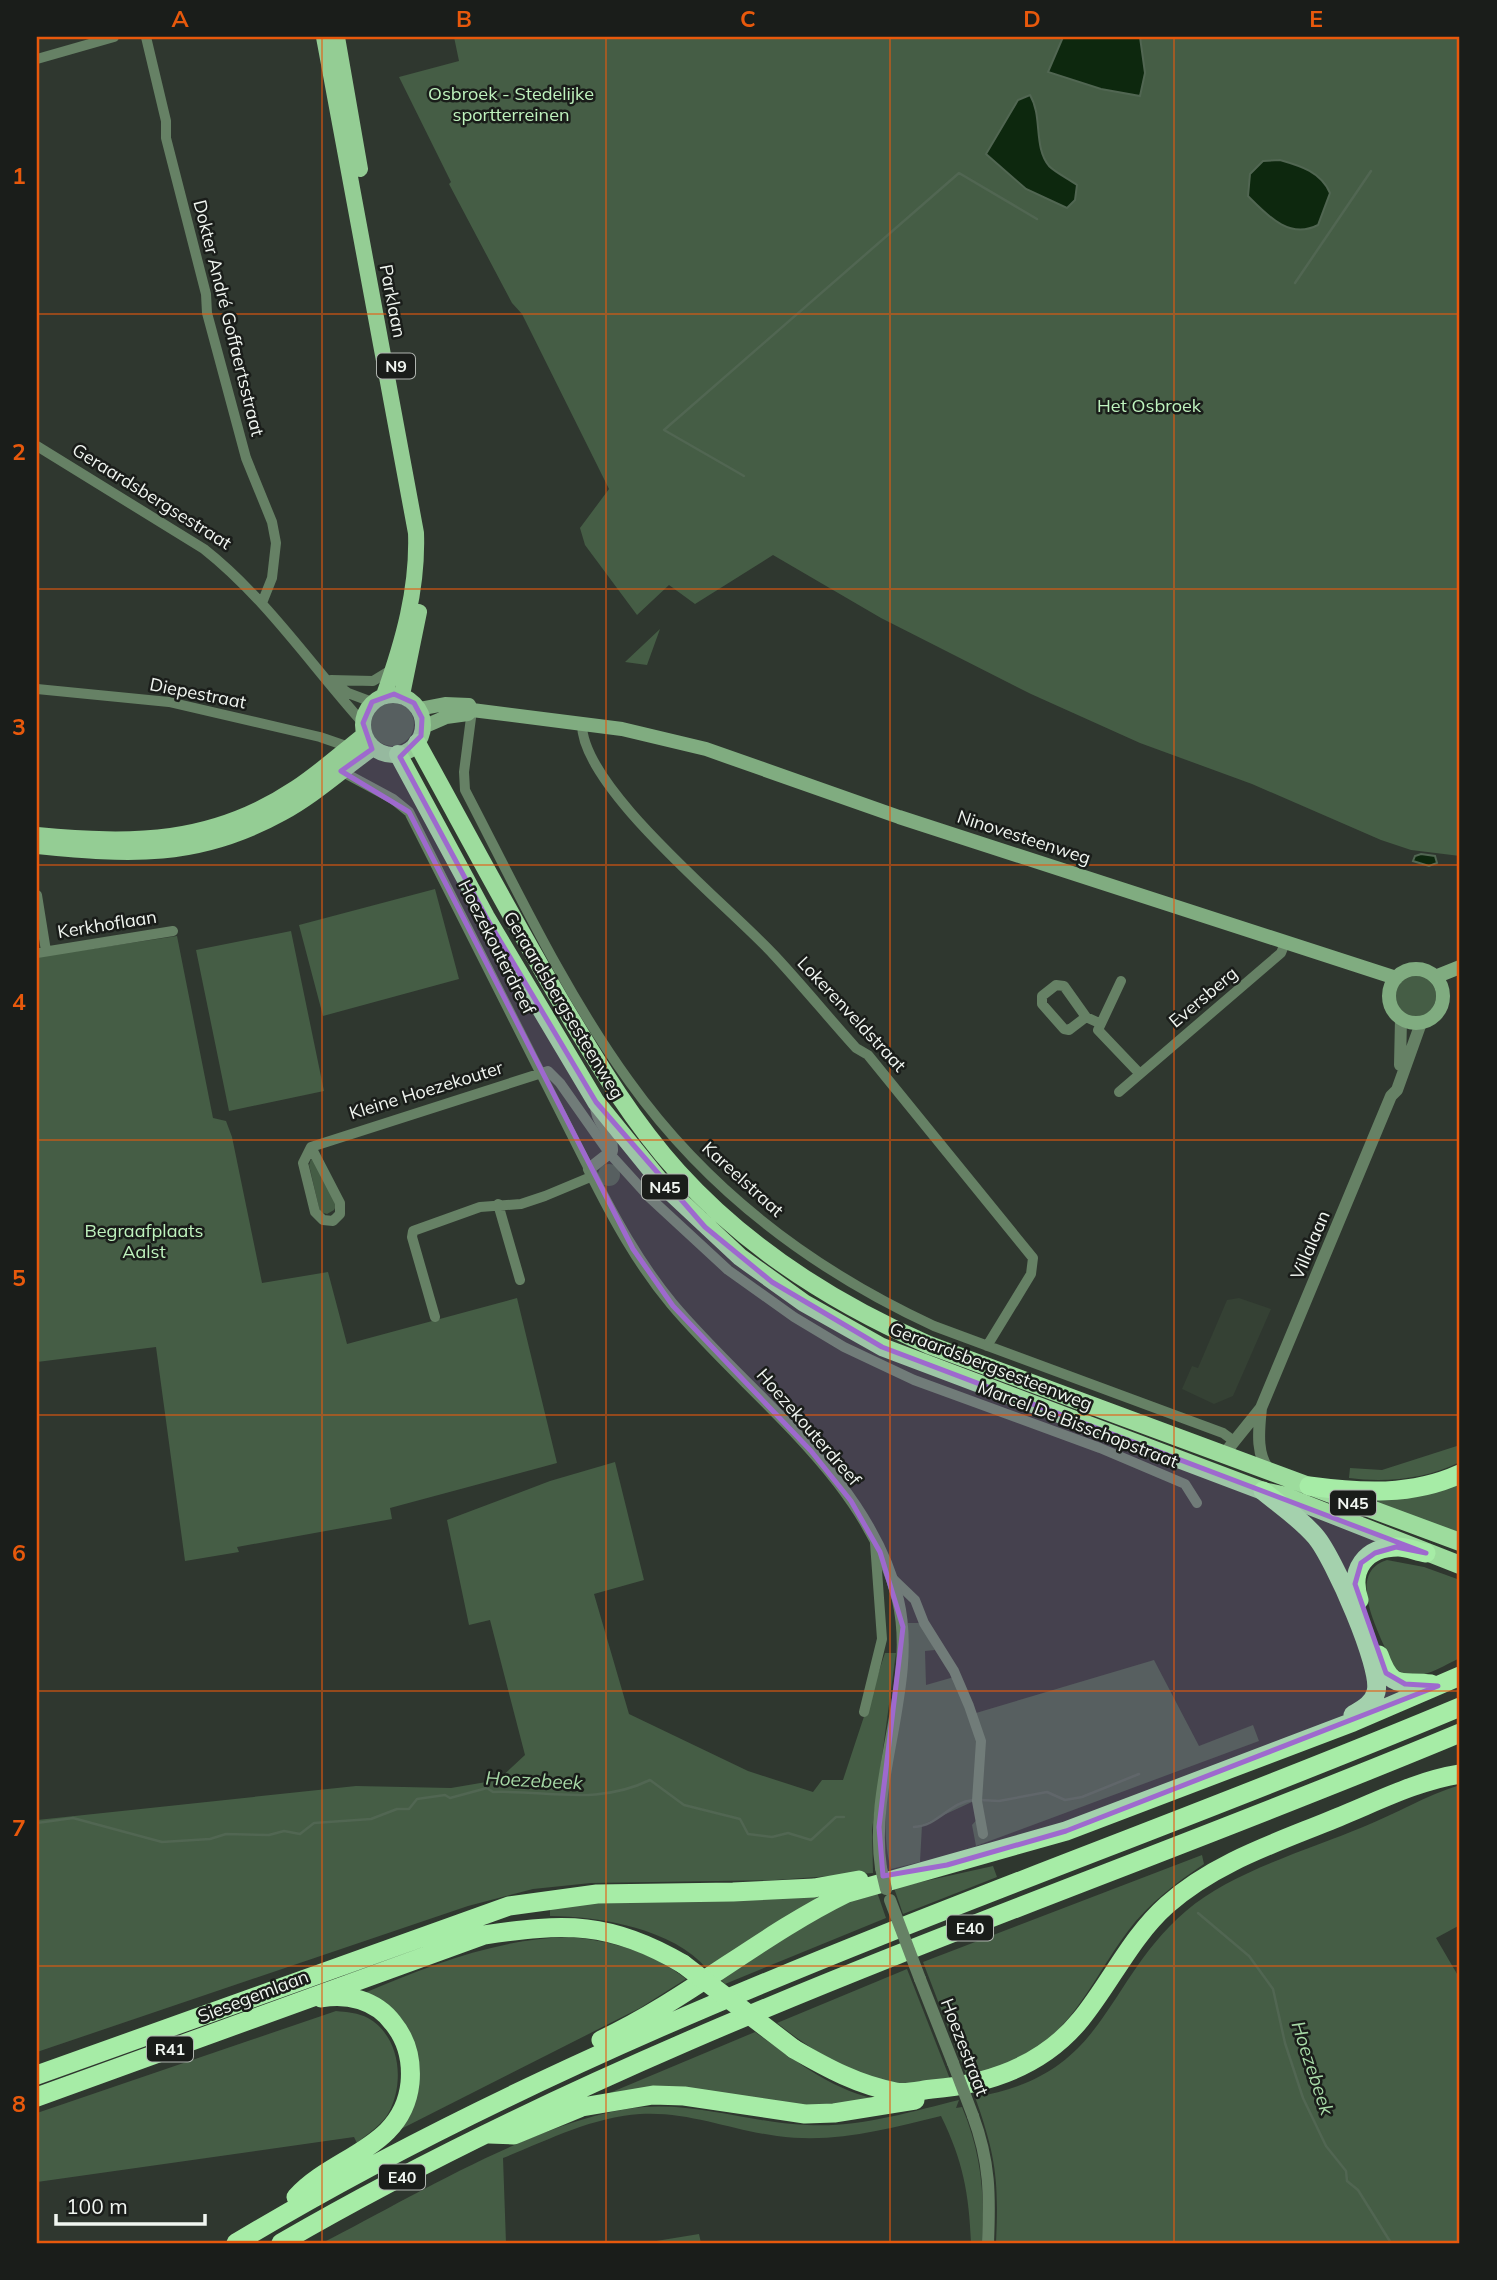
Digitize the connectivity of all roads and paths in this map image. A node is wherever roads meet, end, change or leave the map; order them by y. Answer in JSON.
{"nodes":[{"id":1,"x":114,"y":37,"type":"edge"},
{"id":2,"x":146,"y":37,"type":"edge"},
{"id":3,"x":324,"y":37,"type":"edge"},
{"id":4,"x":337,"y":37,"type":"edge"},
{"id":5,"x":37,"y":59,"type":"edge"},
{"id":6,"x":37,"y":446,"type":"edge"},
{"id":7,"x":262,"y":603,"type":"junction"},
{"id":8,"x":395,"y":665,"type":"junction"},
{"id":9,"x":328,"y":679,"type":"junction"},
{"id":10,"x":37,"y":689,"type":"edge"},
{"id":11,"x":402,"y":695,"type":"junction"},
{"id":12,"x":378,"y":699,"type":"junction"},
{"id":13,"x":419,"y":709,"type":"junction"},
{"id":14,"x":472,"y":710,"type":"junction"},
{"id":15,"x":582,"y":723,"type":"junction"},
{"id":16,"x":419,"y":735,"type":"junction"},
{"id":17,"x":367,"y":736,"type":"junction"},
{"id":18,"x":349,"y":747,"type":"junction"},
{"id":19,"x":398,"y":754,"type":"junction"},
{"id":20,"x":341,"y":771,"type":"junction"},
{"id":21,"x":37,"y":835,"type":"edge"},
{"id":22,"x":37,"y":846,"type":"edge"},
{"id":23,"x":37,"y":895,"type":"edge"},
{"id":24,"x":173,"y":931,"type":"dead end"},
{"id":25,"x":1285,"y":943,"type":"junction"},
{"id":26,"x":41,"y":952,"type":"edge"},
{"id":27,"x":1332,"y":959,"type":"junction"},
{"id":28,"x":1460,"y":967,"type":"edge"},
{"id":29,"x":1460,"y":977,"type":"edge"},
{"id":30,"x":1396,"y":978,"type":"junction"},
{"id":31,"x":1121,"y":981,"type":"dead end"},
{"id":32,"x":1438,"y":984,"type":"junction"},
{"id":33,"x":1389,"y":992,"type":"junction"},
{"id":34,"x":1086,"y":1017,"type":"junction"},
{"id":35,"x":1401,"y":1019,"type":"junction"},
{"id":36,"x":1099,"y":1023,"type":"junction"},
{"id":37,"x":1420,"y":1023,"type":"junction"},
{"id":38,"x":1403,"y":1065,"type":"junction"},
{"id":39,"x":547,"y":1074,"type":"junction"},
{"id":40,"x":1140,"y":1074,"type":"junction"},
{"id":41,"x":1119,"y":1092,"type":"dead end"},
{"id":42,"x":596,"y":1102,"type":"junction"},
{"id":43,"x":311,"y":1147,"type":"junction"},
{"id":44,"x":610,"y":1154,"type":"junction"},
{"id":45,"x":591,"y":1173,"type":"junction"},
{"id":46,"x":629,"y":1176,"type":"joint"},
{"id":47,"x":498,"y":1204,"type":"junction"},
{"id":48,"x":520,"y":1280,"type":"dead end"},
{"id":49,"x":435,"y":1317,"type":"dead end"},
{"id":50,"x":987,"y":1346,"type":"junction"},
{"id":51,"x":1261,"y":1408,"type":"junction"},
{"id":52,"x":1229,"y":1448,"type":"junction"},
{"id":53,"x":1271,"y":1472,"type":"junction"},
{"id":54,"x":1460,"y":1474,"type":"edge"},
{"id":55,"x":1309,"y":1486,"type":"junction"},
{"id":56,"x":1263,"y":1491,"type":"junction"},
{"id":57,"x":1197,"y":1503,"type":"dead end"},
{"id":58,"x":1460,"y":1542,"type":"edge"},
{"id":59,"x":875,"y":1543,"type":"junction"},
{"id":60,"x":1426,"y":1553,"type":"junction"},
{"id":61,"x":1460,"y":1565,"type":"edge"},
{"id":62,"x":892,"y":1578,"type":"junction"},
{"id":63,"x":1460,"y":1676,"type":"edge"},
{"id":64,"x":1438,"y":1686,"type":"junction"},
{"id":65,"x":1460,"y":1707,"type":"edge"},
{"id":66,"x":864,"y":1712,"type":"dead end"},
{"id":67,"x":1342,"y":1725,"type":"junction"},
{"id":68,"x":1460,"y":1733,"type":"edge"},
{"id":69,"x":1460,"y":1760,"type":"edge"},
{"id":70,"x":1460,"y":1774,"type":"edge"},
{"id":71,"x":1408,"y":1789,"type":"junction"},
{"id":72,"x":983,"y":1834,"type":"dead end"},
{"id":73,"x":888,"y":1884,"type":"junction"},
{"id":74,"x":302,"y":2001,"type":"junction"},
{"id":75,"x":591,"y":2059,"type":"junction"},
{"id":76,"x":37,"y":2075,"type":"edge"},
{"id":77,"x":947,"y":2089,"type":"junction"},
{"id":78,"x":37,"y":2096,"type":"edge"},
{"id":79,"x":484,"y":2134,"type":"junction"},
{"id":80,"x":277,"y":2219,"type":"junction"},
{"id":81,"x":236,"y":2243,"type":"edge"},
{"id":82,"x":281,"y":2243,"type":"edge"},
{"id":83,"x":988,"y":2243,"type":"edge"}],
"edges":[{"from":1,"to":5,"type":"street"},
{"from":2,"to":7,"type":"street","name":"Dokter André Goffaertsstraat"},
{"from":3,"to":8,"type":"main road","name":"Parklaan","number":"N9"},
{"from":4,"to":11,"type":"main road","name":"Parklaan","number":"N9"},
{"from":6,"to":7,"type":"street","name":"Geraardsbergsestraat"},
{"from":7,"to":9,"type":"street","name":"Geraardsbergsestraat"},
{"from":8,"to":9,"type":"street"},
{"from":8,"to":12,"type":"main road","name":"Parklaan","number":"N9"},
{"from":9,"to":12,"type":"street","name":"Geraardsbergsestraat"},
{"from":9,"to":17,"type":"street","name":"Geraardsbergsestraat"},
{"from":10,"to":18,"type":"street","name":"Diepestraat"},
{"from":11,"to":12,"type":"main road"},
{"from":11,"to":13,"type":"main road"},
{"from":12,"to":17,"type":"main road"},
{"from":13,"to":14,"type":"main road"},
{"from":13,"to":16,"type":"main road"},
{"from":14,"to":15,"type":"main road"},
{"from":14,"to":16,"type":"main road"},
{"from":14,"to":50,"type":"street","name":"Kareelstraat"},
{"from":15,"to":25,"type":"main road","name":"Ninovesteenweg"},
{"from":15,"to":50,"type":"street","name":"Lokerenveldstraat"},
{"from":16,"to":19,"type":"main road"},
{"from":16,"to":52,"type":"highway","name":"Geraardsbergsesteenweg","number":"N45"},
{"from":17,"to":18,"type":"main road"},
{"from":17,"to":19,"type":"main road"},
{"from":17,"to":20,"type":"main road"},
{"from":18,"to":21,"type":"main road"},
{"from":19,"to":42,"type":"highway","name":"Geraardsbergsesteenweg","number":"N45"},
{"from":20,"to":22,"type":"main road"},
{"from":20,"to":39,"type":"street","name":"Hoezekouterdreef"},
{"from":23,"to":26,"type":"street","name":"Kerkhoflaan"},
{"from":24,"to":26,"type":"street","name":"Kerkhoflaan"},
{"from":25,"to":27,"type":"main road","name":"Ninovesteenweg"},
{"from":25,"to":40,"type":"street","name":"Eversberg"},
{"from":27,"to":30,"type":"main road","name":"Ninovesteenweg"},
{"from":27,"to":33,"type":"main road","name":"Ninovesteenweg"},
{"from":28,"to":32,"type":"main road"},
{"from":29,"to":32,"type":"main road"},
{"from":30,"to":32,"type":"main road"},
{"from":30,"to":33,"type":"main road"},
{"from":31,"to":36,"type":"street"},
{"from":32,"to":37,"type":"main road"},
{"from":33,"to":35,"type":"main road"},
{"from":34,"to":34,"type":"street"},
{"from":34,"to":36,"type":"street"},
{"from":35,"to":37,"type":"main road"},
{"from":35,"to":38,"type":"street","name":"Villalaan"},
{"from":36,"to":40,"type":"street"},
{"from":37,"to":38,"type":"street","name":"Villalaan"},
{"from":38,"to":51,"type":"street","name":"Villalaan"},
{"from":39,"to":43,"type":"street","name":"Kleine Hoezekouter"},
{"from":39,"to":44,"type":"street","name":"Hoezekouterdreef"},
{"from":39,"to":45,"type":"street","name":"Hoezekouterdreef"},
{"from":40,"to":41,"type":"street","name":"Eversberg"},
{"from":42,"to":44,"type":"street"},
{"from":42,"to":56,"type":"highway","name":"Geraardsbergsesteenweg","number":"N45"},
{"from":43,"to":43,"type":"street"},
{"from":44,"to":45,"type":"street"},
{"from":44,"to":46,"type":"street","name":"Hoezekouterdreef"},
{"from":45,"to":47,"type":"street"},
{"from":45,"to":59,"type":"street","name":"Hoezekouterdreef"},
{"from":46,"to":57,"type":"street","name":"Marcel De Bisschopstraat"},
{"from":47,"to":48,"type":"street"},
{"from":47,"to":49,"type":"street"},
{"from":50,"to":52,"type":"street","name":"Kareelstraat"},
{"from":51,"to":52,"type":"street","name":"Villalaan"},
{"from":51,"to":53,"type":"street","name":"Villalaan"},
{"from":52,"to":53,"type":"highway","name":"Geraardsbergsesteenweg","number":"N45"},
{"from":53,"to":55,"type":"highway","name":"Geraardsbergsesteenweg","number":"N45"},
{"from":54,"to":55,"type":"highway"},
{"from":55,"to":58,"type":"highway","name":"Geraardsbergsesteenweg","number":"N45"},
{"from":56,"to":60,"type":"highway","name":"Geraardsbergsesteenweg","number":"N45"},
{"from":56,"to":67,"type":"highway"},
{"from":59,"to":62,"type":"street","name":"Hoezekouterdreef"},
{"from":59,"to":66,"type":"street","name":"Hoezekouterdreef"},
{"from":60,"to":61,"type":"highway","name":"Geraardsbergsesteenweg","number":"N45"},
{"from":60,"to":64,"type":"highway"},
{"from":62,"to":72,"type":"street","name":"Hoezekouterdreef"},
{"from":62,"to":73,"type":"street","name":"Hoezekouterdreef"},
{"from":63,"to":64,"type":"highway"},
{"from":64,"to":67,"type":"highway"},
{"from":65,"to":75,"type":"highway","number":"E40"},
{"from":67,"to":73,"type":"highway"},
{"from":68,"to":79,"type":"highway","number":"E40"},
{"from":69,"to":71,"type":"highway"},
{"from":70,"to":71,"type":"highway"},
{"from":71,"to":77,"type":"highway"},
{"from":73,"to":75,"type":"highway"},
{"from":73,"to":76,"type":"highway","name":"Siesegemlaan","number":"R41"},
{"from":73,"to":83,"type":"street","name":"Hoezestraat","bridge":true},
{"from":74,"to":77,"type":"highway","name":"Siesegemlaan","number":"R41","bridge":true},
{"from":74,"to":78,"type":"highway","name":"Siesegemlaan","number":"R41"},
{"from":74,"to":80,"type":"highway"},
{"from":75,"to":80,"type":"highway","number":"E40"},
{"from":77,"to":79,"type":"highway"},
{"from":79,"to":82,"type":"highway","number":"E40"},
{"from":80,"to":81,"type":"highway","number":"E40"}]}
